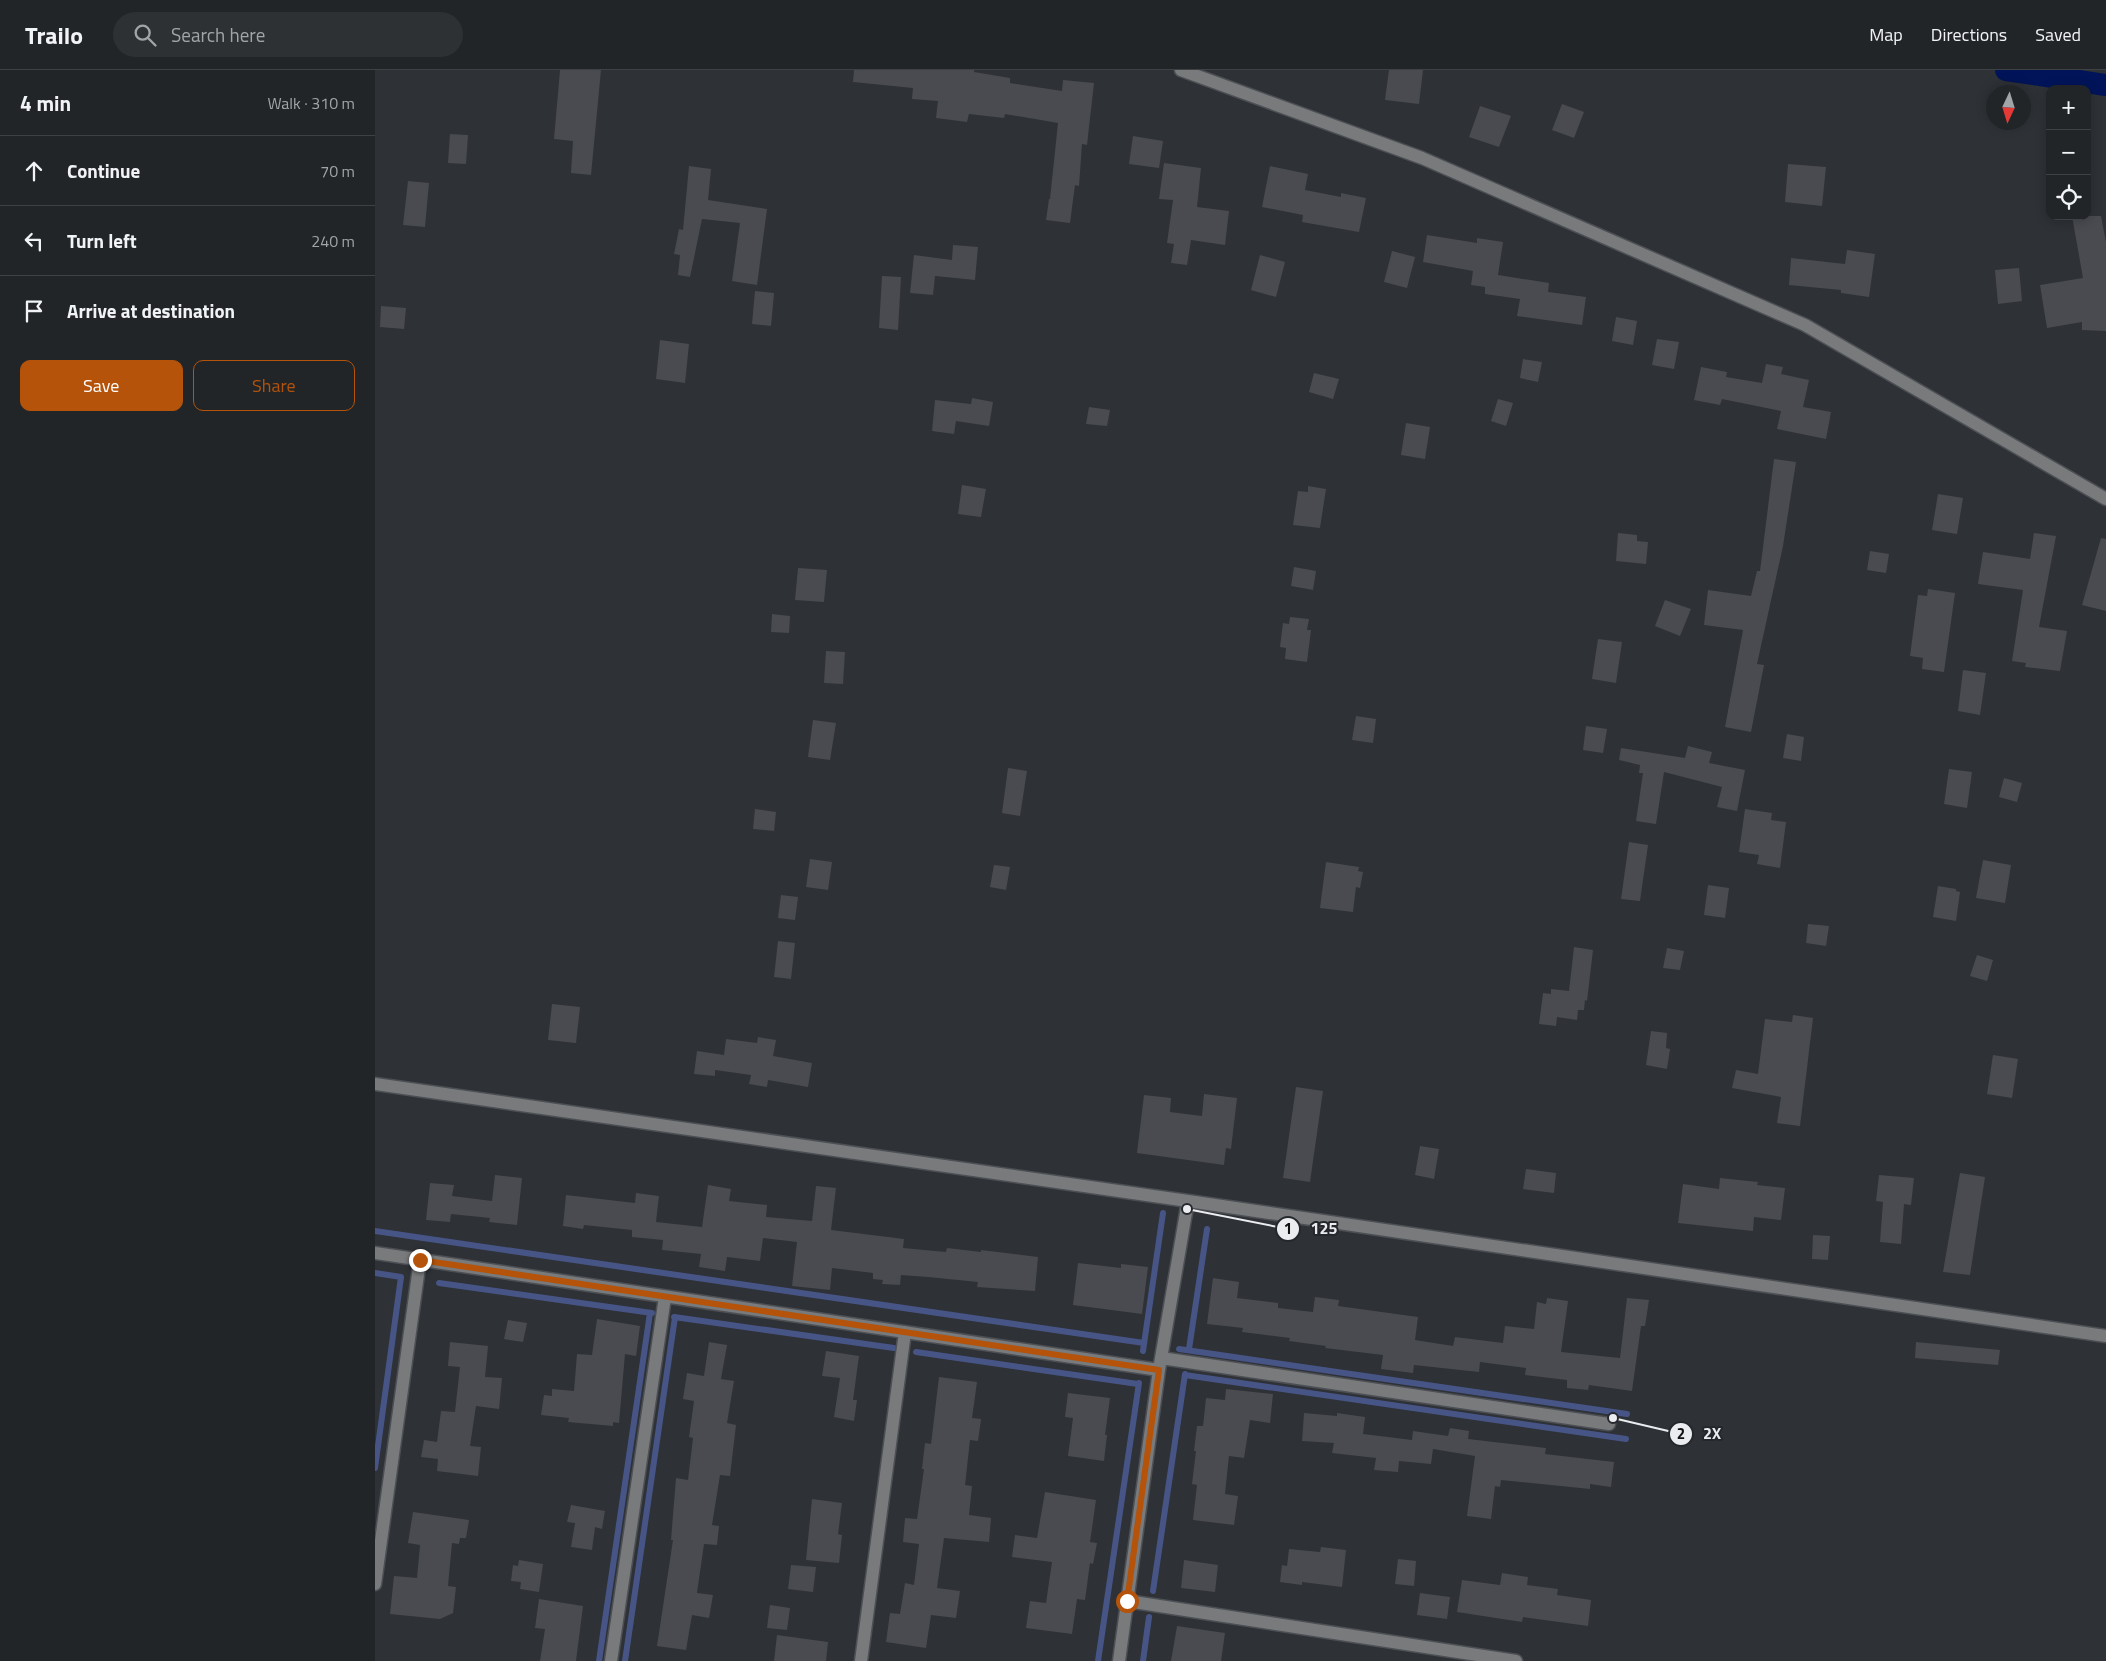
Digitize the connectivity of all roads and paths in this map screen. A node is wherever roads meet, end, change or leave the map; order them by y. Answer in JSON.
{"nodes":[{"id":1,"x":1181,"y":70,"type":"edge"},
{"id":2,"x":2106,"y":499,"type":"edge"},
{"id":3,"x":375,"y":1084,"type":"edge"},
{"id":4,"x":1188,"y":1200,"type":"junction"},
{"id":5,"x":375,"y":1254,"type":"edge"},
{"id":6,"x":420,"y":1260,"type":"junction"},
{"id":7,"x":665,"y":1297,"type":"junction"},
{"id":8,"x":905,"y":1332,"type":"junction"},
{"id":9,"x":2106,"y":1336,"type":"edge"},
{"id":10,"x":1160,"y":1364,"type":"junction"},
{"id":11,"x":1609,"y":1424,"type":"dead end"},
{"id":12,"x":375,"y":1584,"type":"edge"},
{"id":13,"x":1127,"y":1601,"type":"junction"},
{"id":14,"x":611,"y":1661,"type":"edge"},
{"id":15,"x":861,"y":1661,"type":"edge"},
{"id":16,"x":1119,"y":1661,"type":"edge"},
{"id":17,"x":1516,"y":1661,"type":"edge"}],
"edges":[{"from":1,"to":2,"type":"street"},
{"from":3,"to":4,"type":"street"},
{"from":4,"to":9,"type":"street"},
{"from":4,"to":10,"type":"street"},
{"from":5,"to":6,"type":"street"},
{"from":6,"to":7,"type":"street"},
{"from":6,"to":12,"type":"street"},
{"from":7,"to":8,"type":"street"},
{"from":7,"to":14,"type":"street"},
{"from":8,"to":10,"type":"street"},
{"from":8,"to":15,"type":"street"},
{"from":10,"to":11,"type":"street"},
{"from":10,"to":13,"type":"street"},
{"from":13,"to":16,"type":"street"},
{"from":13,"to":17,"type":"street"}]}
